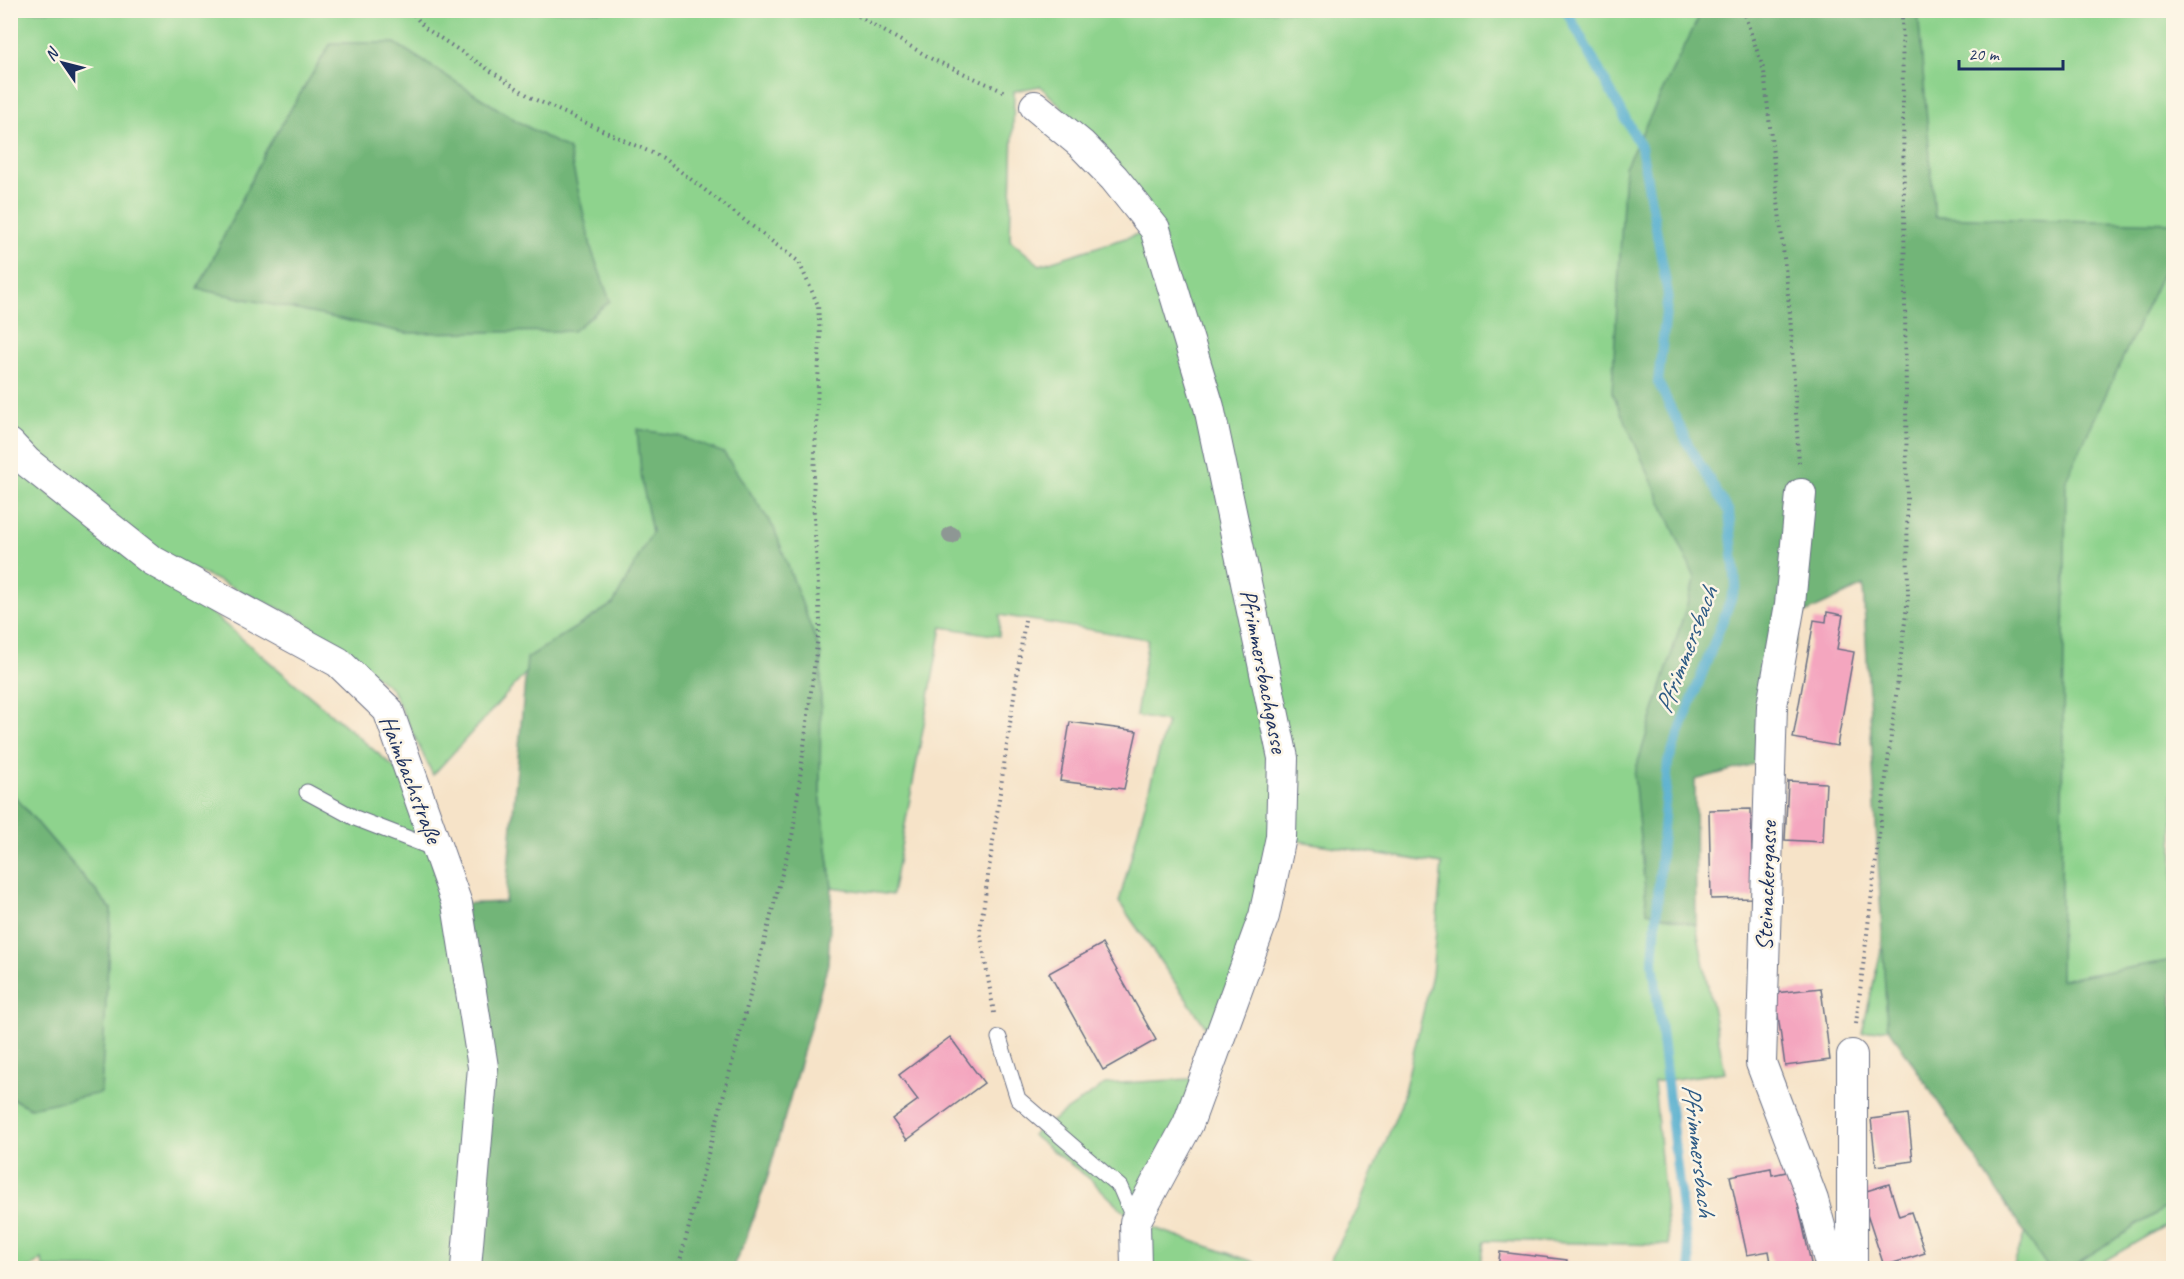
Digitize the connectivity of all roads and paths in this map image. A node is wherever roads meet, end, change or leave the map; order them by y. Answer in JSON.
{"nodes":[{"id":1,"x":410,"y":10,"type":"edge"},
{"id":2,"x":848,"y":10,"type":"edge"},
{"id":3,"x":1743,"y":10,"type":"edge"},
{"id":4,"x":1902,"y":10,"type":"edge"},
{"id":5,"x":1035,"y":106,"type":"joint"},
{"id":6,"x":10,"y":444,"type":"edge"},
{"id":7,"x":1801,"y":494,"type":"joint"},
{"id":8,"x":1025,"y":620,"type":"dead end"},
{"id":9,"x":307,"y":792,"type":"dead end"},
{"id":10,"x":438,"y":850,"type":"junction"},
{"id":11,"x":999,"y":1038,"type":"joint"},
{"id":12,"x":1852,"y":1055,"type":"joint"},
{"id":13,"x":1136,"y":1222,"type":"junction"},
{"id":14,"x":466,"y":1269,"type":"edge"},
{"id":15,"x":678,"y":1269,"type":"edge"},
{"id":16,"x":1136,"y":1269,"type":"edge"},
{"id":17,"x":1831,"y":1269,"type":"edge"},
{"id":18,"x":1852,"y":1269,"type":"edge"}],
"edges":[{"from":1,"to":15,"type":"path"},
{"from":2,"to":5,"type":"path"},
{"from":3,"to":7,"type":"path"},
{"from":4,"to":12,"type":"path"},
{"from":5,"to":13,"type":"street","name":"Pfrimmersbachgasse"},
{"from":6,"to":10,"type":"street","name":"Haimbachstraße"},
{"from":7,"to":17,"type":"street","name":"Steinackergasse"},
{"from":8,"to":11,"type":"path"},
{"from":9,"to":10,"type":"lane"},
{"from":10,"to":14,"type":"street","name":"Haimbachstraße"},
{"from":11,"to":13,"type":"lane"},
{"from":12,"to":18,"type":"street"},
{"from":13,"to":16,"type":"street","name":"Pfrimmersbachgasse"}]}
